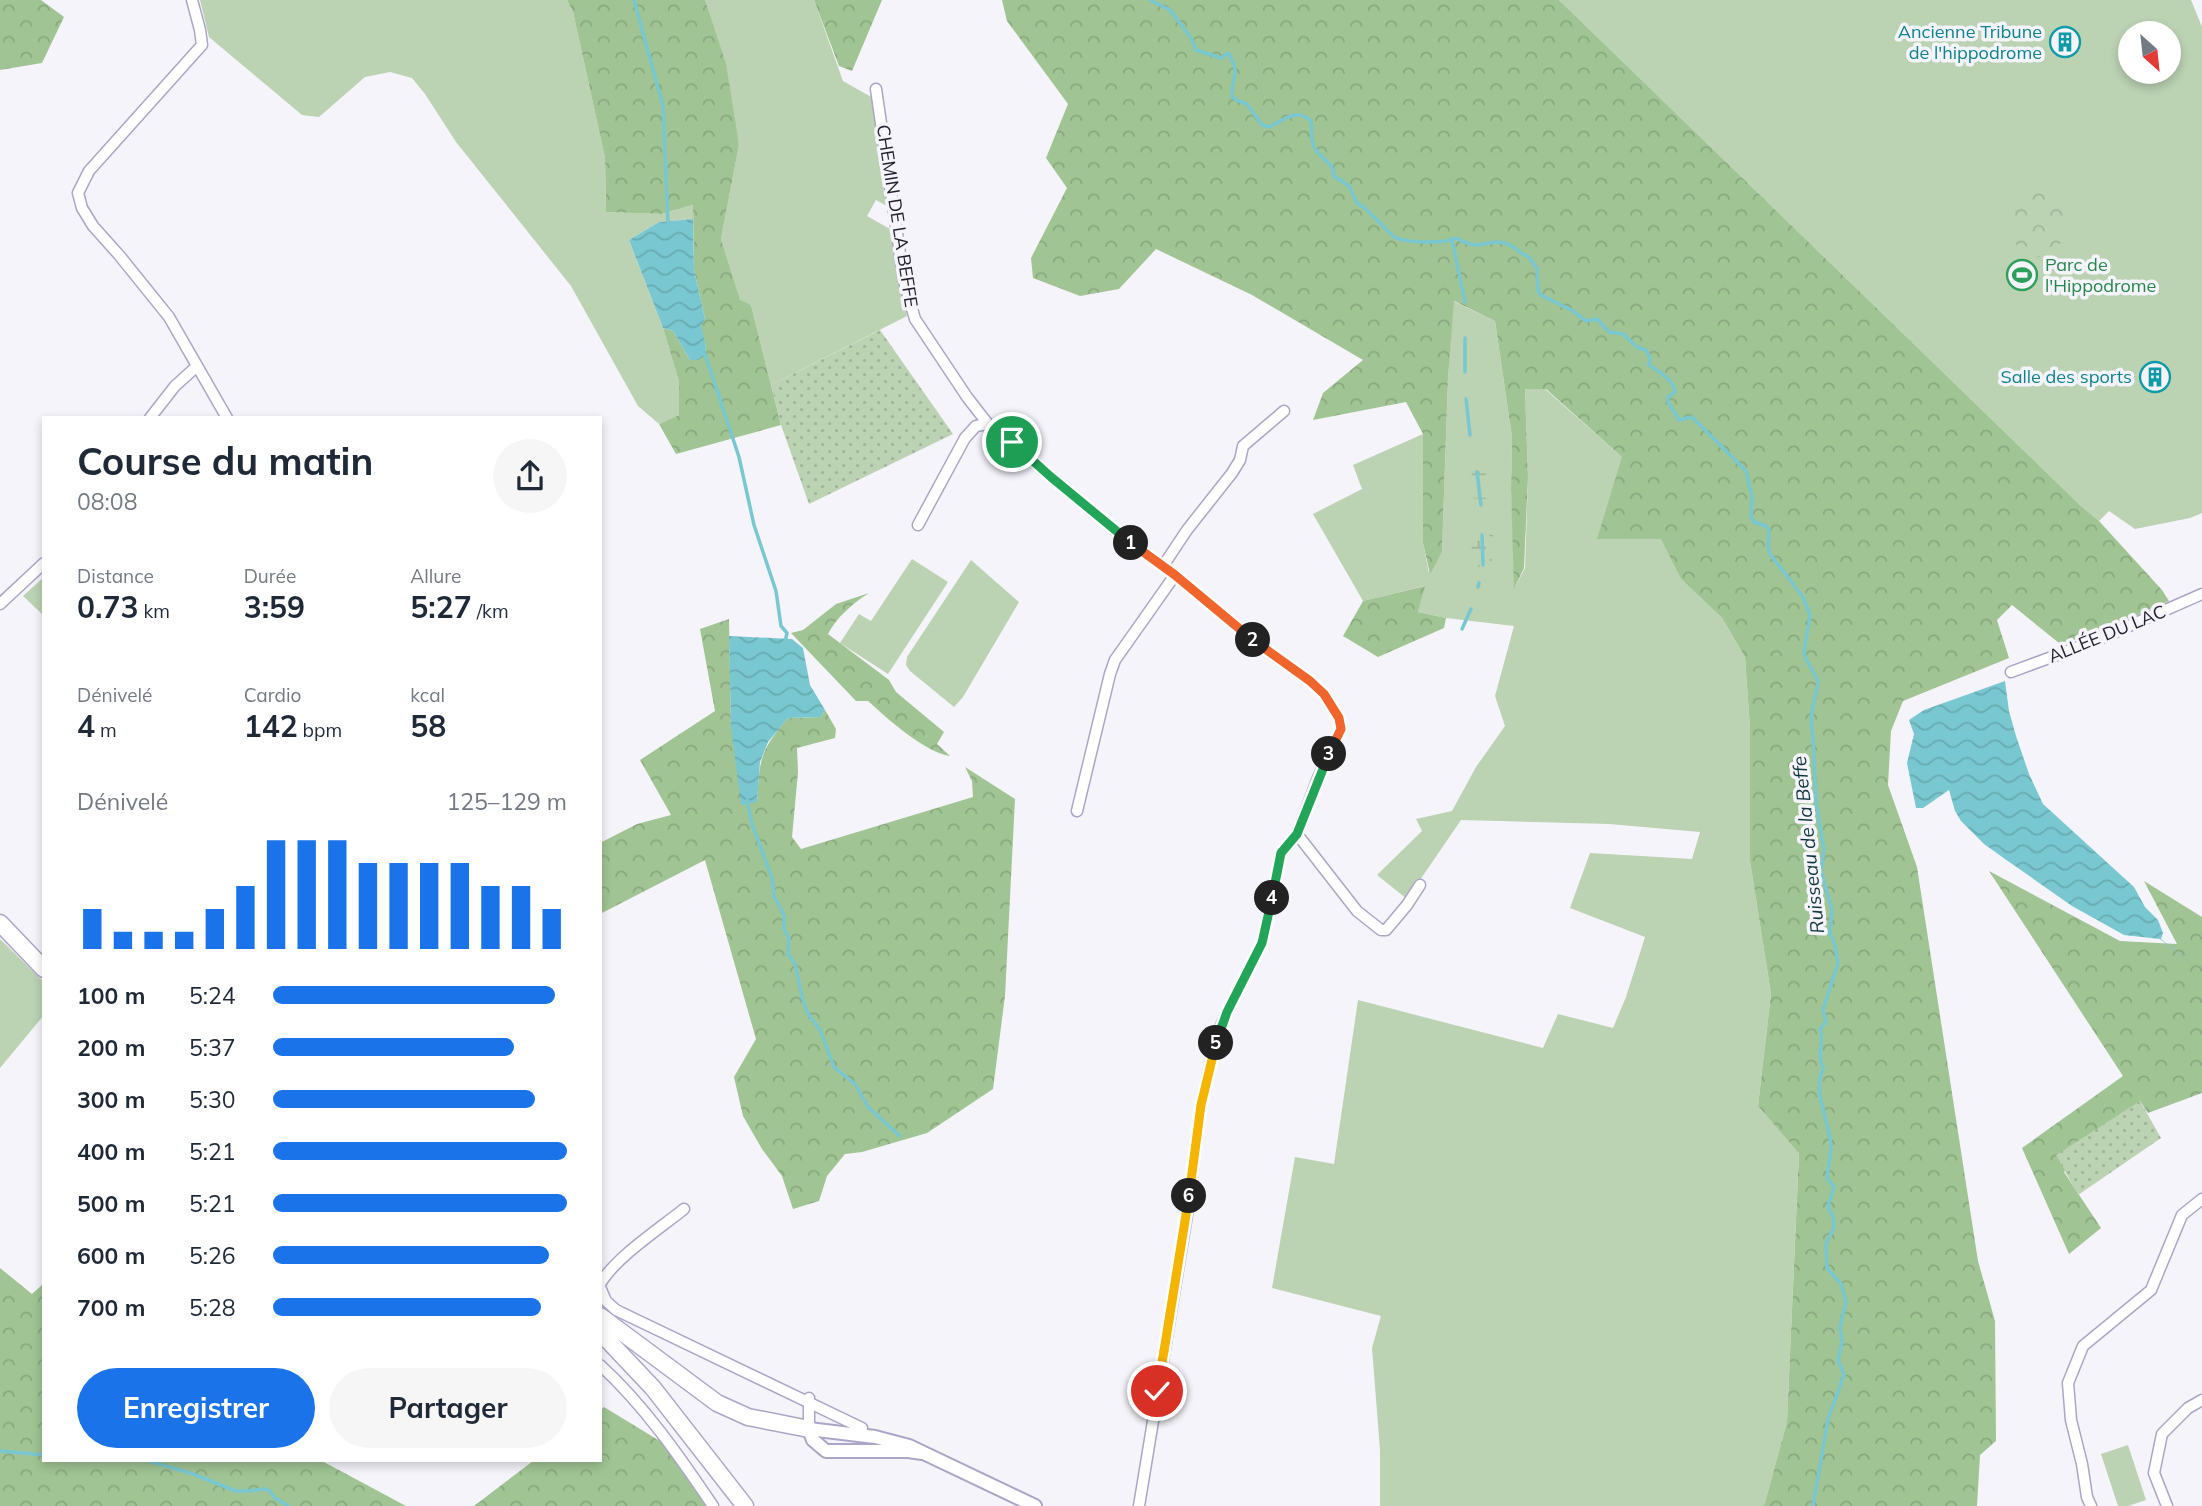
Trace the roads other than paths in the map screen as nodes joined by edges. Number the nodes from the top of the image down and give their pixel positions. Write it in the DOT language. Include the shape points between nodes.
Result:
graph roads {
  1 [pos="192,0"];
  2 [pos="876,89"];
  3 [pos="196,367"];
  4 [pos="1284,411"];
  5 [pos="152,416"];
  6 [pos="226,416"];
  7 [pos="988,424"];
  8 [pos="918,525"];
  9 [pos="42,565"];
  10 [pos="1163,566"];
  11 [pos="1175,575"];
  12 [pos="2202,594"];
  13 [pos="0,604"];
  14 [pos="2011,671"];
  15 [pos="1077,811"];
  16 [pos="1297,834"];
  17 [pos="1420,885"];
  18 [pos="0,923"];
  19 [pos="42,967"];
  20 [pos="2202,1199"];
  21 [pos="684,1209"];
  22 [pos="602,1282"];
  23 [pos="602,1290"];
  24 [pos="602,1317"];
  25 [pos="602,1334"];
  26 [pos="602,1367"];
  27 [pos="653,1388"];
  28 [pos="809,1400"];
  29 [pos="2202,1400"];
  30 [pos="862,1428"];
  31 [pos="809,1429"];
  32 [pos="922,1453"];
  33 [pos="713,1506"];
  34 [pos="733,1506"];
  35 [pos="745,1506"];
  36 [pos="1035,1506"];
  37 [pos="1139,1506"];
  38 [pos="2091,1506"];
  39 [pos="2167,1506"];
  1 -- 3 [label="street" via="202,45 89,171 78,193 93,226 169,317"];
  2 -- 7 [label="street, CHEMIN DE LA BEFFE" via="911,311"];
  3 -- 5 [label="street"];
  3 -- 6 [label="street"];
  4 -- 10 [label="street" via="1243,446 1232,473"];
  7 -- 8 [label="street" via="976,426 965,438"];
  7 -- 10 [label="street, CHEMIN DE LA BEFFE"];
  9 -- 13 [label="street"];
  10 -- 11 [label="street, CHEMIN DE LA BEFFE"];
  11 -- 15 [label="street" via="1115,660"];
  11 -- 16 [label="street, CHEMIN DE LA BEFFE" via="1310,681 1339,718 1341,729"];
  12 -- 14 [label="street, ALLÉE DU LAC"];
  16 -- 17 [label="street" via="1357,911 1381,930 1392,924"];
  16 -- 37 [label="street, CHEMIN DE LA BEFFE" via="1281,853 1262,943 1220,1028 1203,1094"];
  18 -- 19 [label="main road"];
  20 -- 38 [label="street" via="2182,1215 2151,1290 2083,1346 2068,1383 2071,1420"];
  21 -- 22 [label="street"];
  23 -- 28 [label="street" via="616,1310"];
  24 -- 31 [label="main road" via="717,1403 748,1417"];
  25 -- 27 [label="main road"];
  26 -- 33 [label="street" via="673,1449"];
  27 -- 34 [label="main road"];
  27 -- 35 [label="main road"];
  28 -- 30 [label="street"];
  28 -- 31 [label="street"];
  29 -- 39 [label="street" via="2162,1434 2154,1474"];
  31 -- 32 [label="street" via="893,1440"];
  31 -- 32 [label="street" via="813,1440 826,1451"];
  32 -- 36 [label="street"];
}
